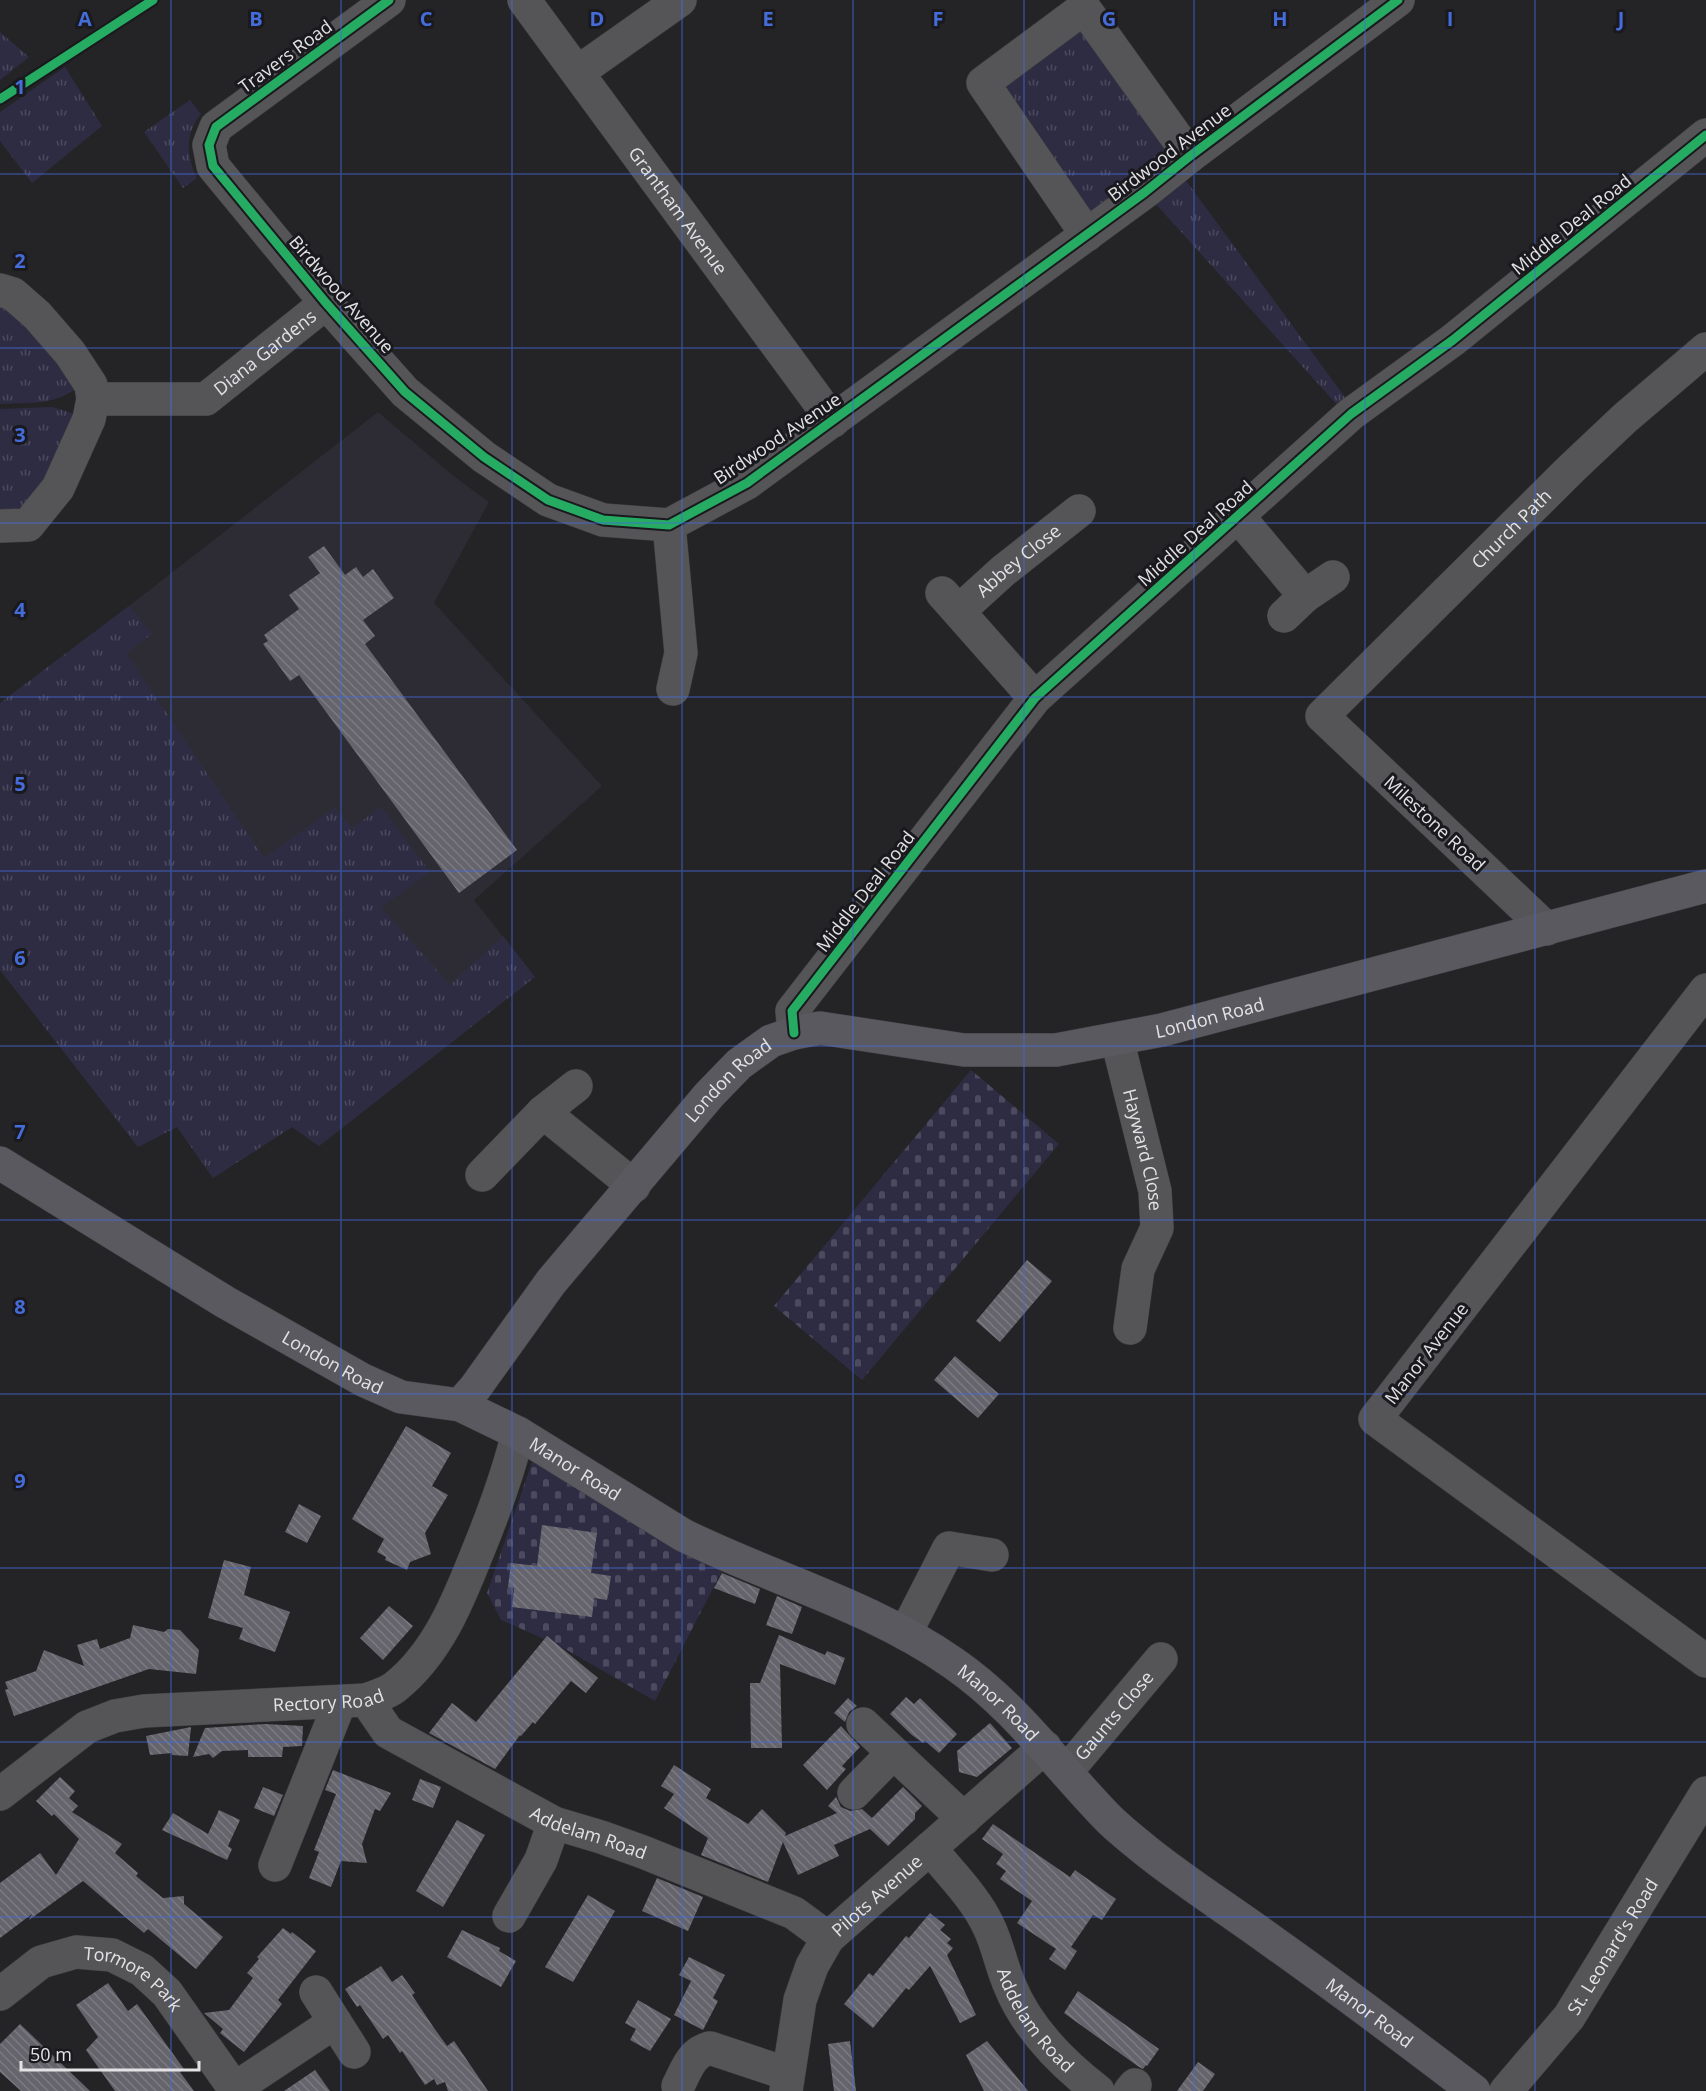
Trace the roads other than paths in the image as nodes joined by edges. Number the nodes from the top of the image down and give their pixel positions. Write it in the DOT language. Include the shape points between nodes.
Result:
graph roads {
  1 [pos="390,0"];
  2 [pos="524,0"];
  3 [pos="680,0"];
  4 [pos="1398,0"];
  5 [pos="578,72"];
  6 [pos="1706,135"];
  7 [pos="209,145"];
  8 [pos="1190,156"];
  9 [pos="1087,235"];
  10 [pos="0,290"];
  11 [pos="326,303"];
  12 [pos="1706,349"];
  13 [pos="93,399"];
  14 [pos="833,421"];
  15 [pos="1079,511"];
  16 [pos="1238,516"];
  17 [pos="669,525"];
  18 [pos="0,526"];
  19 [pos="1333,577"];
  20 [pos="673,689"];
  21 [pos="1035,698"];
  22 [pos="1322,716"];
  23 [pos="1706,886"];
  24 [pos="1547,929"];
  25 [pos="1706,990"];
  26 [pos="794,1033"];
  27 [pos="1117,1039"];
  28 [pos="576,1086"];
  29 [pos="543,1112"];
  30 [pos="0,1163"];
  31 [pos="482,1175"];
  32 [pos="634,1186"];
  33 [pos="1130,1328"];
  34 [pos="460,1405"];
  35 [pos="518,1433"];
  36 [pos="992,1556"];
  37 [pos="906,1632"];
  38 [pos="1158,1657"];
  39 [pos="1706,1661"];
  40 [pos="353,1701"];
  41 [pos="863,1724"];
  42 [pos="1045,1747"];
  43 [pos="893,1753"];
  44 [pos="1066,1772"];
  45 [pos="854,1793"];
  46 [pos="1706,1793"];
  47 [pos="0,1794"];
  48 [pos="964,1819"];
  49 [pos="554,1823"];
  50 [pos="930,1848"];
  51 [pos="275,1864"];
  52 [pos="509,1916"];
  53 [pos="828,1938"];
  54 [pos="316,1992"];
  55 [pos="0,1994"];
  56 [pos="335,2022"];
  57 [pos="354,2052"];
  58 [pos="787,2083"];
  59 [pos="678,2086"];
  60 [pos="235,2090"];
  61 [pos="1098,2091"];
  62 [pos="1474,2091"];
  63 [pos="1506,2091"];
  1 -- 7 [label="street, Travers Road" via="216,127"];
  2 -- 5 [label="street, Grantham Avenue"];
  3 -- 5 [label="street"];
  4 -- 8 [label="street, Birdwood Avenue"];
  5 -- 14 [label="street, Grantham Avenue"];
  6 -- 16 [label="street, Middle Deal Road" via="1453,340 1351,414"];
  7 -- 11 [label="street, Birdwood Avenue" via="213,166"];
  8 -- 9 [label="street, Birdwood Avenue"];
  8 -- 9 [label="street, Birdwood Avenue" via="1084,8 982,83"];
  9 -- 14 [label="street, Birdwood Avenue"];
  10 -- 13 [label="street" via="13,294 37,315 75,361 91,385"];
  11 -- 13 [label="street, Diana Gardens" via="206,399"];
  11 -- 17 [label="street, Birdwood Avenue" via="405,392 484,457 548,500 603,520"];
  12 -- 22 [label="street, Church Path" via="1573,466"];
  13 -- 18 [label="street" via="89,419 57,488 28,525"];
  14 -- 17 [label="street, Birdwood Avenue" via="747,483"];
  15 -- 21 [label="street, Abbey Close" via="1003,572 950,602"];
  16 -- 19 [label="street" via="1295,606"];
  16 -- 21 [label="street, Middle Deal Road"];
  17 -- 20 [label="street" via="681,653"];
  21 -- 26 [label="street, Middle Deal Road" via="792,1011"];
  22 -- 24 [label="street, Milestone Road"];
  23 -- 24 [label="main road, London Road"];
  24 -- 27 [label="main road, London Road"];
  25 -- 39 [label="street, Manor Avenue" via="1375,1419"];
  26 -- 27 [label="main road, London Road" via="820,1028 964,1050 1056,1050"];
  26 -- 32 [label="main road, London Road" via="771,1041 739,1064"];
  27 -- 33 [label="street, Hayward Close" via="1155,1191 1157,1228 1138,1269"];
  28 -- 29 [label="street"];
  29 -- 31 [label="street"];
  29 -- 32 [label="street"];
  30 -- 34 [label="main road, London Road" via="225,1302 363,1380 401,1397"];
  32 -- 34 [label="main road, London Road" via="551,1282"];
  34 -- 35 [label="main road, Manor Road"];
  35 -- 37 [label="main road, Manor Road" via="692,1539"];
  35 -- 40 [label="street, Rectory Road" via="500,1497 446,1624 422,1660 394,1688"];
  36 -- 37 [label="street" via="942,1543"];
  37 -- 42 [label="main road, Manor Road" via="997,1697"];
  38 -- 44 [label="street, Gaunts Close"];
  40 -- 47 [label="street, Rectory Road" via="144,1711 115,1716 87,1727"];
  40 -- 49 [label="street, Addelam Road" via="388,1732"];
  40 -- 51 [label="street"];
  41 -- 43 [label="street"];
  42 -- 44 [label="main road, Manor Road"];
  42 -- 48 [label="street, Pilots Avenue"];
  43 -- 45 [label="street"];
  43 -- 48 [label="street"];
  44 -- 62 [label="main road, Manor Road" via="1106,1816 1147,1852"];
  46 -- 63 [label="street, St. Leonard's Road" via="1569,2018"];
  48 -- 50 [label="street, Pilots Avenue"];
  49 -- 52 [label="street" via="541,1860"];
  49 -- 53 [label="street, Addelam Road" via="654,1856 794,1913"];
  50 -- 53 [label="street, Pilots Avenue"];
  50 -- 61 [label="street, Addelam Road" via="988,1923 1010,1987 1025,2012 1046,2042"];
  53 -- 58 [label="street, Pilots Avenue" via="812,1966 800,2000"];
  54 -- 56 [label="street"];
  55 -- 60 [label="street, Tormore Park" via="41,1962 76,1952 112,1955 141,1970 167,1993"];
  56 -- 57 [label="street"];
  56 -- 60 [label="street, Tormore Park"];
  58 -- 59 [label="street" via="710,2048 694,2055"];
}
